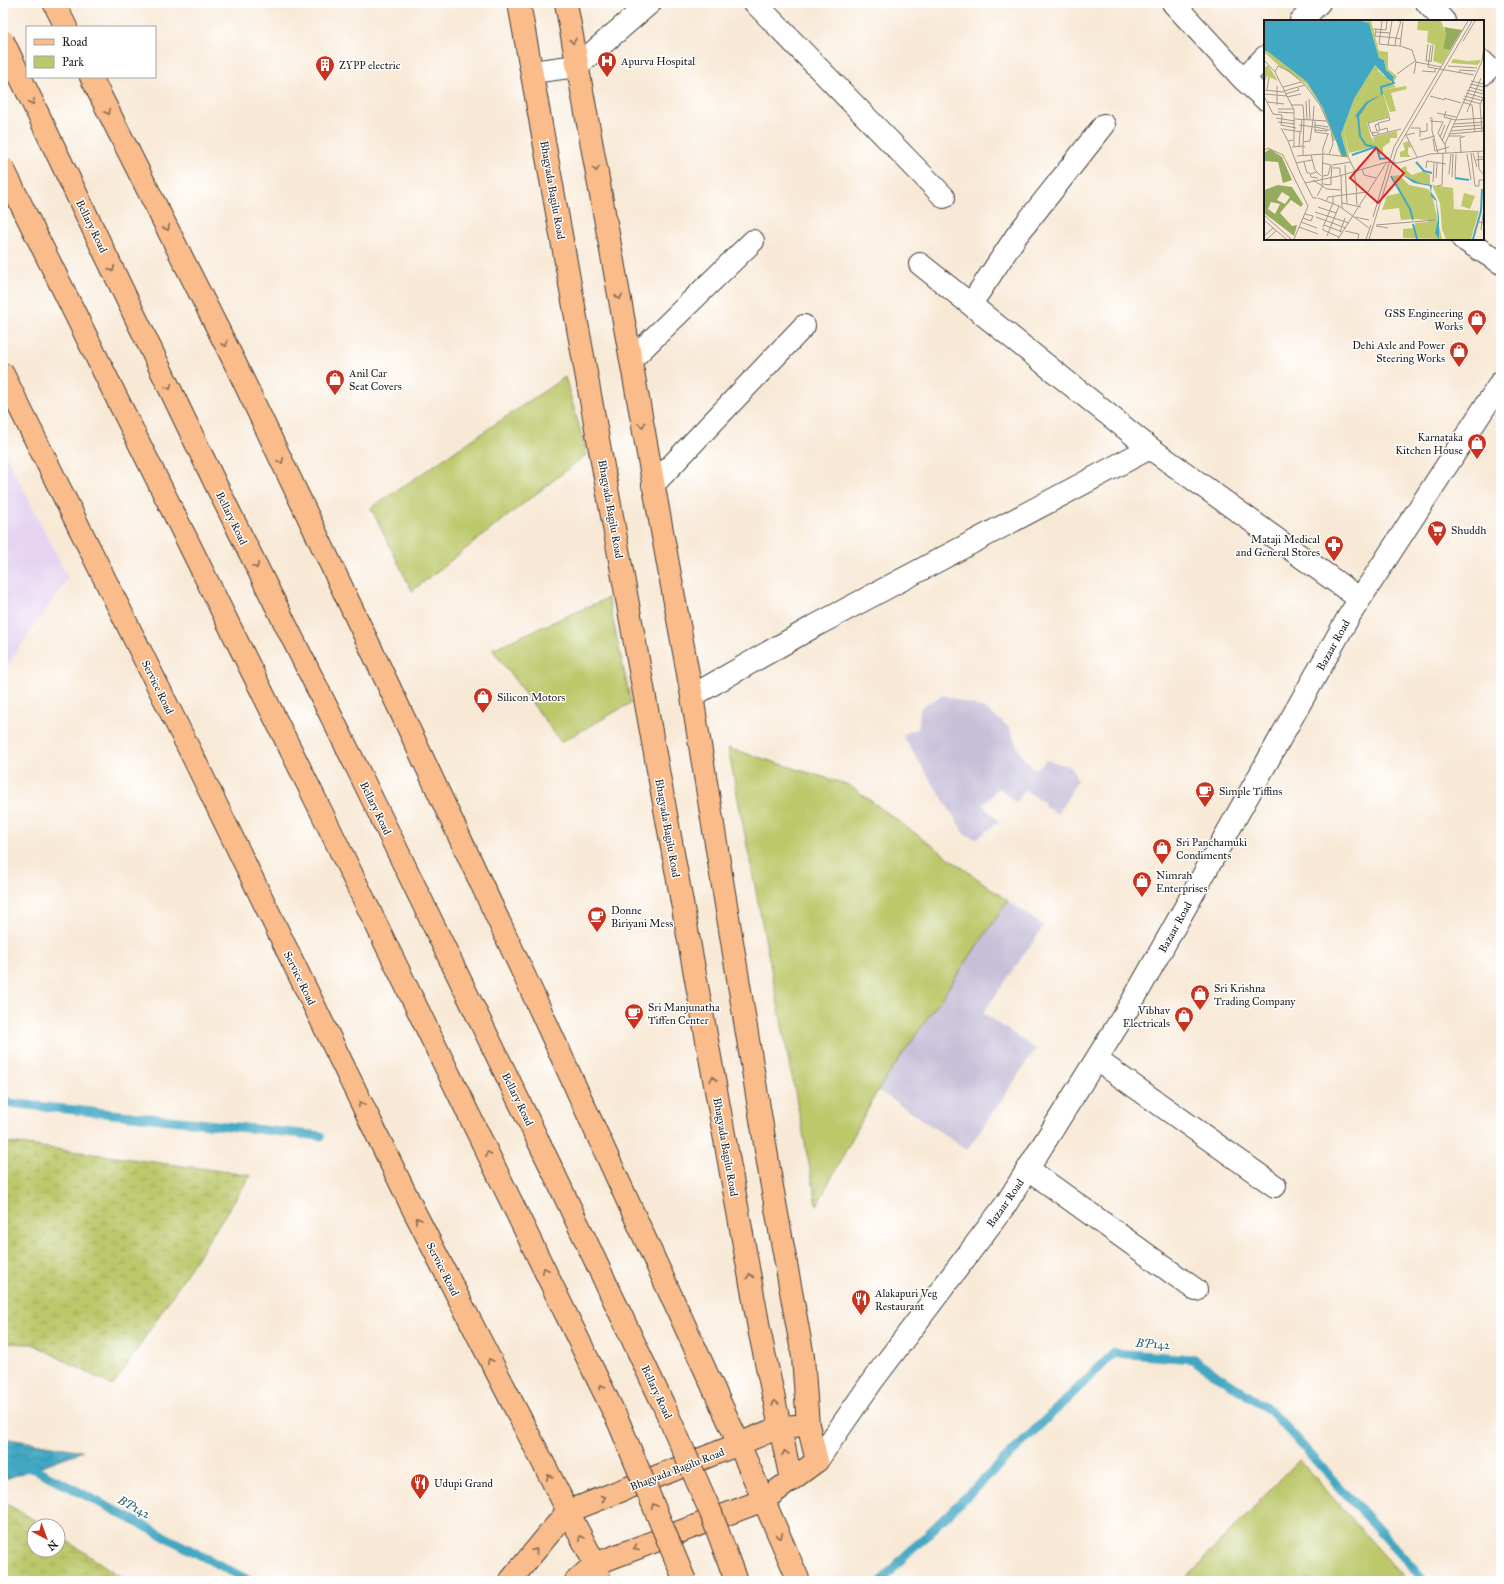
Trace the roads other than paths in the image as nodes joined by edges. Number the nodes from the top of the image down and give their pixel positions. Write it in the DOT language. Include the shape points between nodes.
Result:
graph roads {
  1 [pos="54,3"];
  2 [pos="519,3"];
  3 [pos="566,3"];
  4 [pos="650,3"];
  5 [pos="755,3"];
  6 [pos="1173,3"];
  7 [pos="1319,3"];
  8 [pos="1427,3"];
  9 [pos="1302,20"];
  10 [pos="1443,20"];
  11 [pos="66,26"];
  12 [pos="3,41"];
  13 [pos="1264,58"];
  14 [pos="1484,63"];
  15 [pos="577,66"];
  16 [pos="532,72"];
  17 [pos="1484,73"];
  18 [pos="92,78"];
  19 [pos="1243,79"];
  20 [pos="1264,98"];
  21 [pos="1104,125"];
  22 [pos="3,168"];
  23 [pos="944,197"];
  24 [pos="1465,240"];
  25 [pos="753,241"];
  26 [pos="1501,263"];
  27 [pos="920,264"];
  28 [pos="971,304"];
  29 [pos="804,326"];
  30 [pos="631,360"];
  31 [pos="3,374"];
  32 [pos="1501,382"];
  33 [pos="1150,448"];
  34 [pos="653,485"];
  35 [pos="1360,599"];
  36 [pos="692,696"];
  37 [pos="1096,1060"];
  38 [pos="1028,1168"];
  39 [pos="1274,1186"];
  40 [pos="1196,1290"];
  41 [pos="808,1425"];
  42 [pos="780,1426"];
  43 [pos="834,1435"];
  44 [pos="739,1444"];
  45 [pos="816,1461"];
  46 [pos="791,1480"];
  47 [pos="764,1500"];
  48 [pos="567,1512"];
  49 [pos="598,1573"];
  50 [pos="510,1581"];
  51 [pos="576,1581"];
  52 [pos="685,1581"];
  53 [pos="736,1581"];
  54 [pos="799,1581"];
  1 -- 11 [label="main road"];
  2 -- 16 [label="main road, Bhagyada Bagilu Road"];
  3 -- 15 [label="main road, one-way"];
  4 -- 15 [label="street"];
  5 -- 23 [label="street"];
  6 -- 19 [label="street"];
  7 -- 9 [label="street"];
  8 -- 10 [label="street"];
  12 -- 53 [label="main road, Bellary Road, one-way, bridge" via="217,487 550,1165 663,1404 711,1513"];
  13 -- 19 [label="street"];
  14 -- 17 [label="street" via="1488,68"];
  15 -- 16 [label="street"];
  15 -- 30 [label="main road, one-way"];
  42 -- 16 [label="main road, Bhagyada Bagilu Road, one-way" via="760,1334"];
  18 -- 44 [label="main road, one-way" via="234,363 379,667 532,992"];
  19 -- 20 [label="street"];
  21 -- 28 [label="street" via="1017,235"];
  52 -- 22 [label="main road, one-way, bridge" via="612,1409 319,807"];
  24 -- 26 [label="street"];
  25 -- 30 [label="street"];
  27 -- 28 [label="street"];
  28 -- 33 [label="street"];
  29 -- 34 [label="street"];
  30 -- 34 [label="main road, one-way"];
  48 -- 31 [label="main road, Service Road, one-way" via="414,1212 200,770"];
  32 -- 35 [label="street, Bazaar Road"];
  33 -- 35 [label="street"];
  33 -- 36 [label="street" via="811,628"];
  34 -- 36 [label="main road"];
  35 -- 37 [label="street, Bazaar Road" via="1132,1002"];
  36 -- 41 [label="main road" via="771,1181 803,1358"];
  37 -- 38 [label="street, Bazaar Road"];
  37 -- 39 [label="street"];
  38 -- 40 [label="street"];
  38 -- 43 [label="street, Bazaar Road" via="1006,1204"];
  41 -- 42 [label="main road"];
  41 -- 43 [label="street"];
  41 -- 45 [label="main road"];
  42 -- 44 [label="main road, Bhagyada Bagilu Road"];
  46 -- 42 [label="main road, one-way"];
  43 -- 45 [label="street, Bazaar Road"];
  44 -- 47 [label="main road"];
  48 -- 44 [label="main road, Bhagyada Bagilu Road, one-way"];
  45 -- 46 [label="main road"];
  46 -- 47 [label="main road"];
  47 -- 49 [label="main road, one-way"];
  47 -- 54 [label="main road, one-way"];
  49 -- 48 [label="main road, Service Road, one-way"];
  50 -- 48 [label="main road, one-way"];
  49 -- 51 [label="main road"];
}
